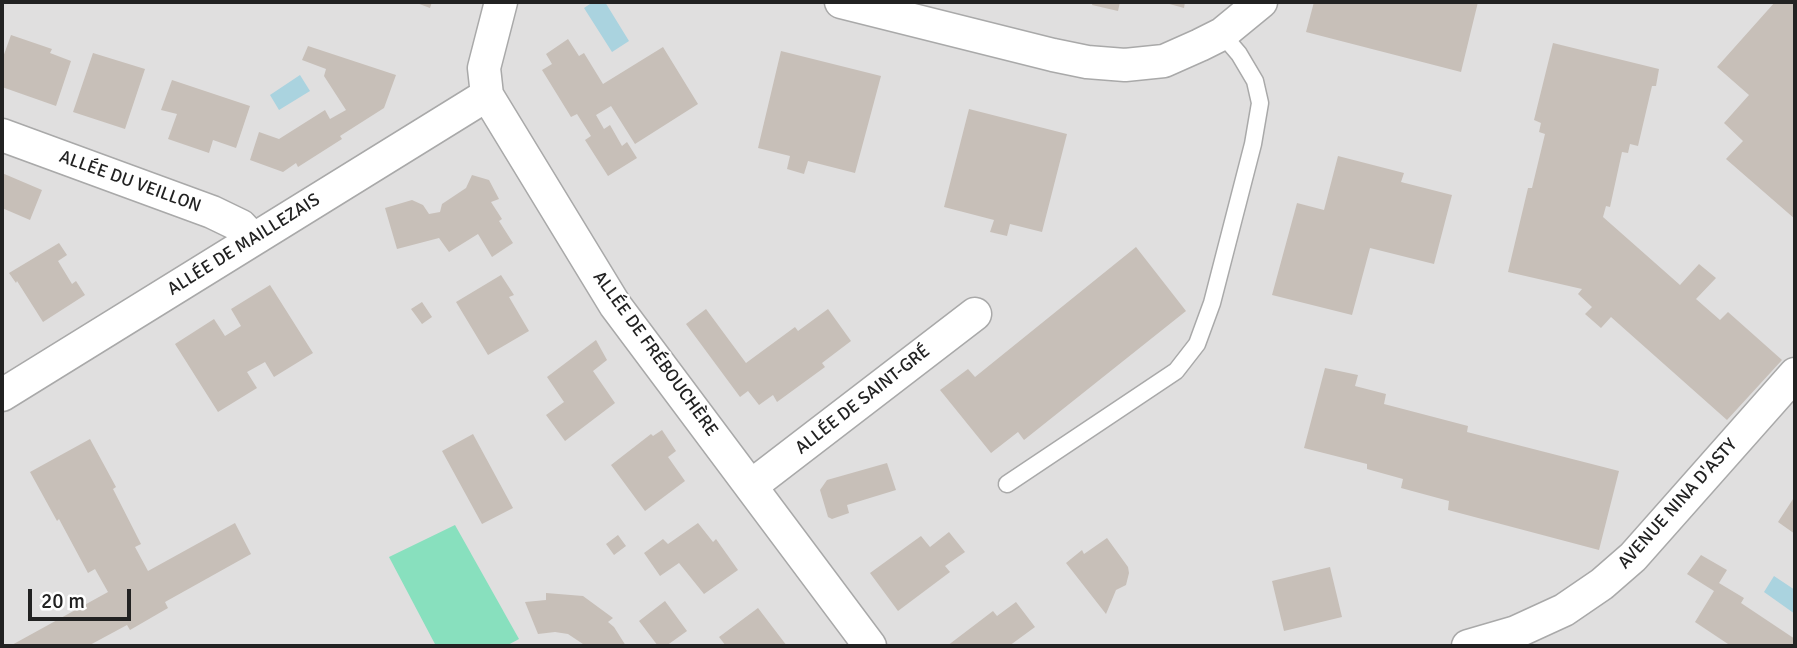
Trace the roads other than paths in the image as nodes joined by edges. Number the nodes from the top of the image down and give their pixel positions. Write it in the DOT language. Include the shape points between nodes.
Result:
graph roads {
  1 [pos="500,2"];
  2 [pos="841,2"];
  3 [pos="1261,2"];
  4 [pos="1222,34"];
  5 [pos="487,96"];
  6 [pos="2,135"];
  7 [pos="253,239"];
  8 [pos="975,314"];
  9 [pos="1795,373"];
  10 [pos="2,395"];
  11 [pos="1007,484"];
  12 [pos="751,485"];
  13 [pos="870,646"];
  14 [pos="1468,646"];
  1 -- 5 [label="street, ALLÉE DE FRÉBOUCHÈRE" via="484,68"];
  2 -- 4 [label="street" via="1087,62 1164,61"];
  3 -- 4 [label="street"];
  4 -- 11 [label="lane" via="1255,81 1260,103 1215,290 1197,344 1175,371"];
  5 -- 7 [label="street, ALLÉE DE MAILLEZAIS"];
  5 -- 12 [label="street, ALLÉE DE FRÉBOUCHÈRE" via="615,305"];
  6 -- 7 [label="street, ALLÉE DU VEILLON" via="212,212 242,226"];
  7 -- 10 [label="street, ALLÉE DE MAILLEZAIS"];
  8 -- 12 [label="street, ALLÉE DE SAINT-GRÉ"];
  9 -- 14 [label="street, AVENUE NINA D'ASTY" via="1633,557 1602,584 1564,610 1516,632"];
  12 -- 13 [label="street, ALLÉE DE FRÉBOUCHÈRE"];
}
